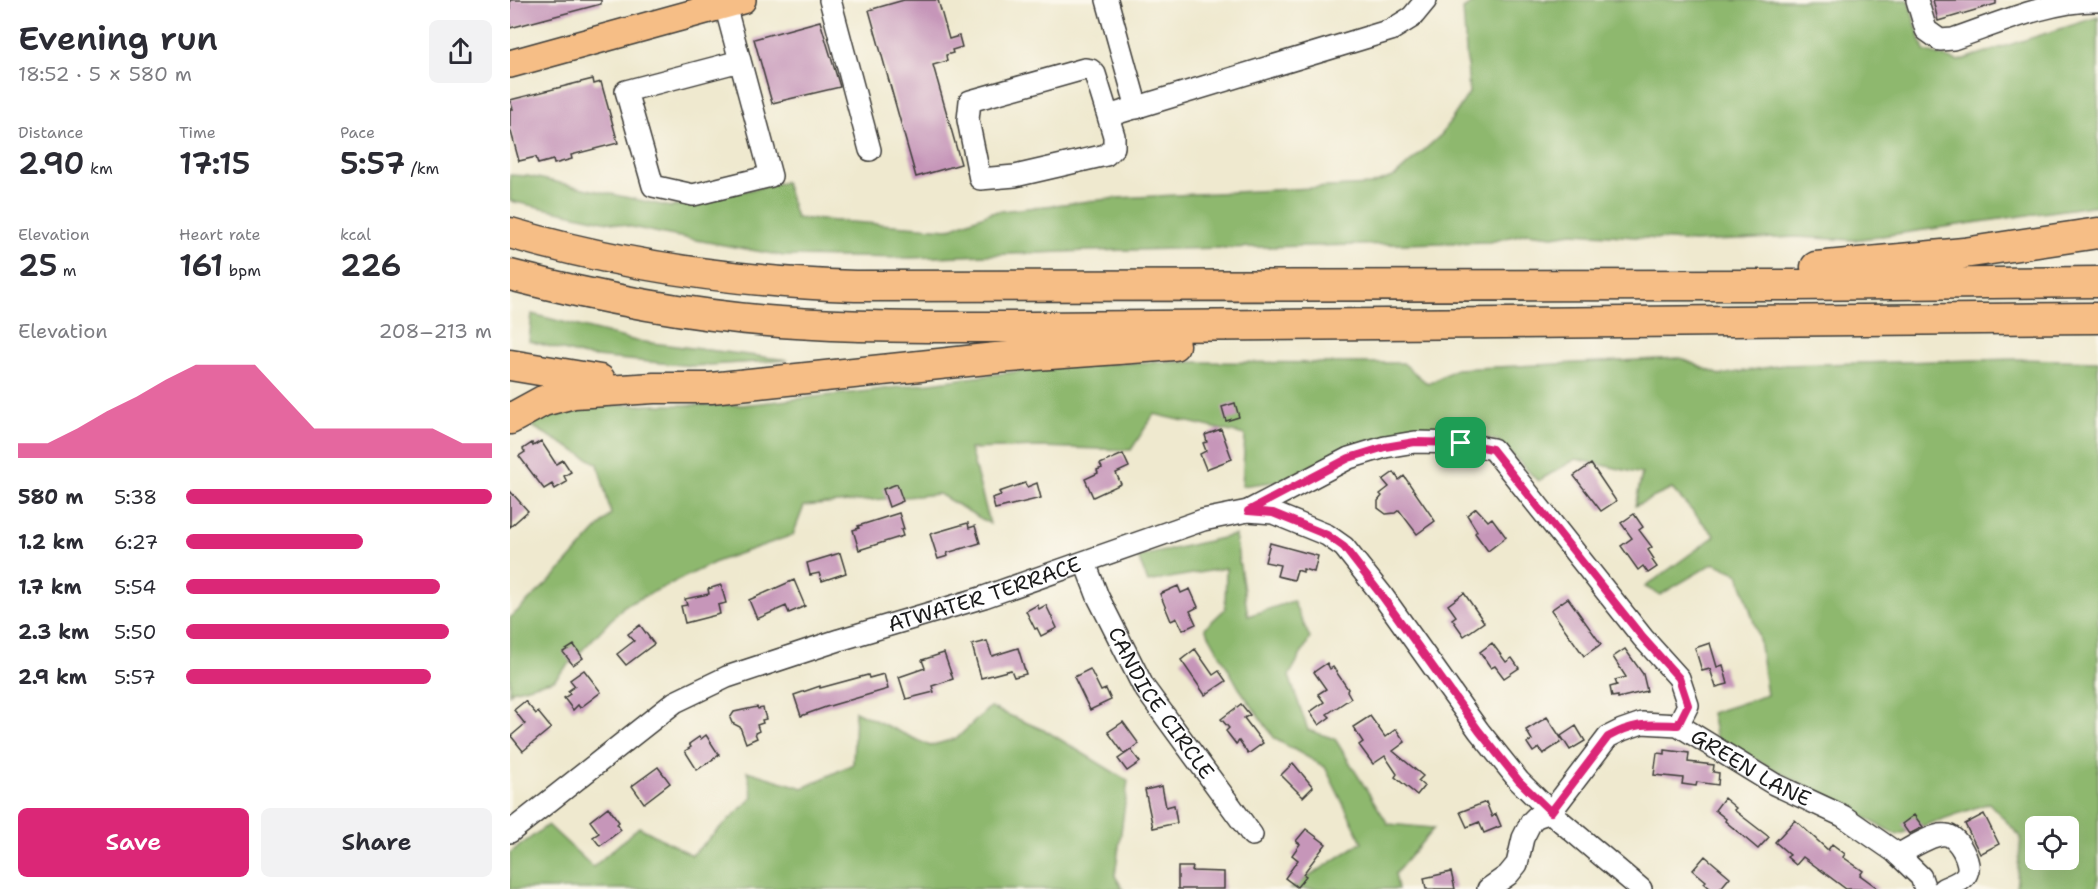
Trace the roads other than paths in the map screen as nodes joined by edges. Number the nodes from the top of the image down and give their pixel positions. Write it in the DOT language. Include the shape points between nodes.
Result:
graph roads {
  1 [pos="830,0"];
  2 [pos="1107,0"];
  3 [pos="1426,0"];
  4 [pos="1917,0"];
  5 [pos="2098,1"];
  6 [pos="733,2"];
  7 [pos="680,8"];
  8 [pos="740,61"];
  9 [pos="510,64"];
  10 [pos="1137,108"];
  11 [pos="1108,116"];
  12 [pos="870,150"];
  13 [pos="510,233"];
  14 [pos="2098,233"];
  15 [pos="510,275"];
  16 [pos="2098,282"];
  17 [pos="1466,284"];
  18 [pos="2098,318"];
  19 [pos="1460,324"];
  20 [pos="510,365"];
  21 [pos="654,388"];
  22 [pos="510,418"];
  23 [pos="1248,511"];
  24 [pos="1085,563"];
  25 [pos="1678,725"];
  26 [pos="1551,812"];
  27 [pos="510,832"];
  28 [pos="1252,835"];
  29 [pos="1898,855"];
  30 [pos="1488,889"];
  31 [pos="1641,889"];
  32 [pos="1925,889"];
  33 [pos="1943,889"];
  1 -- 12 [label="street"];
  2 -- 10 [label="street"];
  3 -- 10 [label="street" via="1412,17 1391,30"];
  4 -- 5 [label="street" via="1926,30 1940,40 2042,10"];
  6 -- 7 [label="main road"];
  6 -- 8 [label="street"];
  7 -- 9 [label="main road"];
  8 -- 8 [label="street" via="771,176 693,195 653,186 626,90"];
  10 -- 11 [label="street"];
  11 -- 11 [label="street" via="1095,74 1084,69 970,102 968,120 980,179 1015,176 1106,155 1114,147"];
  13 -- 17 [label="highway" via="674,270 830,285"];
  14 -- 17 [label="highway" via="1974,252 1871,262"];
  15 -- 19 [label="highway" via="680,311 828,325"];
  16 -- 17 [label="highway"];
  18 -- 19 [label="highway"];
  19 -- 21 [label="highway" via="996,357 711,388"];
  20 -- 21 [label="highway"];
  21 -- 22 [label="highway" via="574,393 543,401"];
  23 -- 24 [label="street, ATWATER TERRACE" via="1203,520"];
  23 -- 25 [label="street, ATWATER TERRACE" via="1349,458 1385,447 1415,442 1461,443 1492,449 1679,678 1688,705"];
  23 -- 26 [label="street" via="1273,513 1327,535 1344,547 1479,731 1519,781"];
  24 -- 27 [label="street, ATWATER TERRACE" via="827,643 694,691"];
  24 -- 28 [label="street, CANDICE CIRCLE" via="1143,686"];
  25 -- 26 [label="street, GREEN LANE" via="1642,723 1608,737"];
  25 -- 29 [label="street, GREEN LANE" via="1774,784 1843,816"];
  26 -- 30 [label="street, GREEN LANE" via="1531,822 1517,864"];
  26 -- 31 [label="street"];
  29 -- 32 [label="street, GREEN LANE" via="1921,877"];
  29 -- 33 [label="street" via="1942,835 1953,837 1969,865 1964,878"];
}
